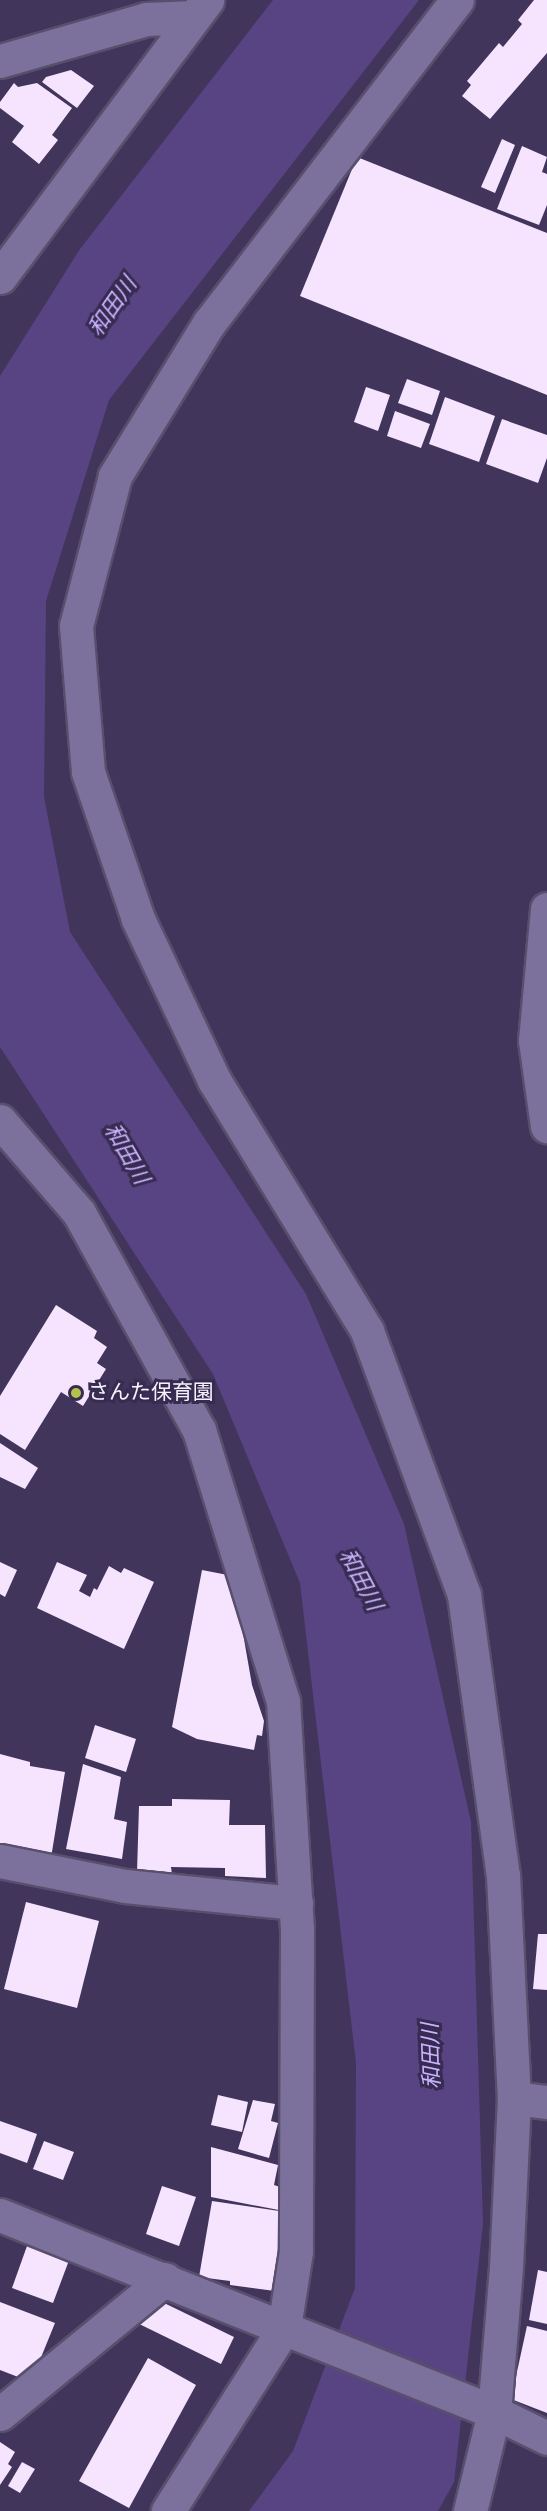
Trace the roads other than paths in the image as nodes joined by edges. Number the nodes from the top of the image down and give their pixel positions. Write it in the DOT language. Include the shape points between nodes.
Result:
graph roads {
  1 [pos="457,0"];
  2 [pos="200,8"];
  3 [pos="0,61"];
  4 [pos="0,277"];
  5 [pos="547,909"];
  6 [pos="0,1121"];
  7 [pos="547,1126"];
  8 [pos="0,1861"];
  9 [pos="296,1903"];
  10 [pos="514,2098"];
  11 [pos="547,2102"];
  12 [pos="0,2215"];
  13 [pos="165,2279"];
  14 [pos="284,2328"];
  15 [pos="485,2410"];
  16 [pos="0,2414"];
  17 [pos="547,2438"];
  18 [pos="168,2511"];
  19 [pos="470,2511"];
  1 -- 10 [label="street" via="209,322 121,466 115,476 76,626 88,772 138,919 214,1080 367,1331 464,1595 503,1875"];
  2 -- 3 [label="street" via="146,19"];
  2 -- 4 [label="street"];
  5 -- 7 [label="street" via="535,1040"];
  6 -- 9 [label="street" via="79,1213 199,1431 283,1701"];
  8 -- 9 [label="street" via="124,1886"];
  9 -- 14 [label="street" via="296,2251"];
  10 -- 11 [label="street"];
  10 -- 15 [label="street" via="506,2267"];
  12 -- 13 [label="street"];
  13 -- 14 [label="street"];
  13 -- 16 [label="street"];
  14 -- 15 [label="street"];
  14 -- 18 [label="street"];
  15 -- 17 [label="street"];
  15 -- 19 [label="street"];
}
